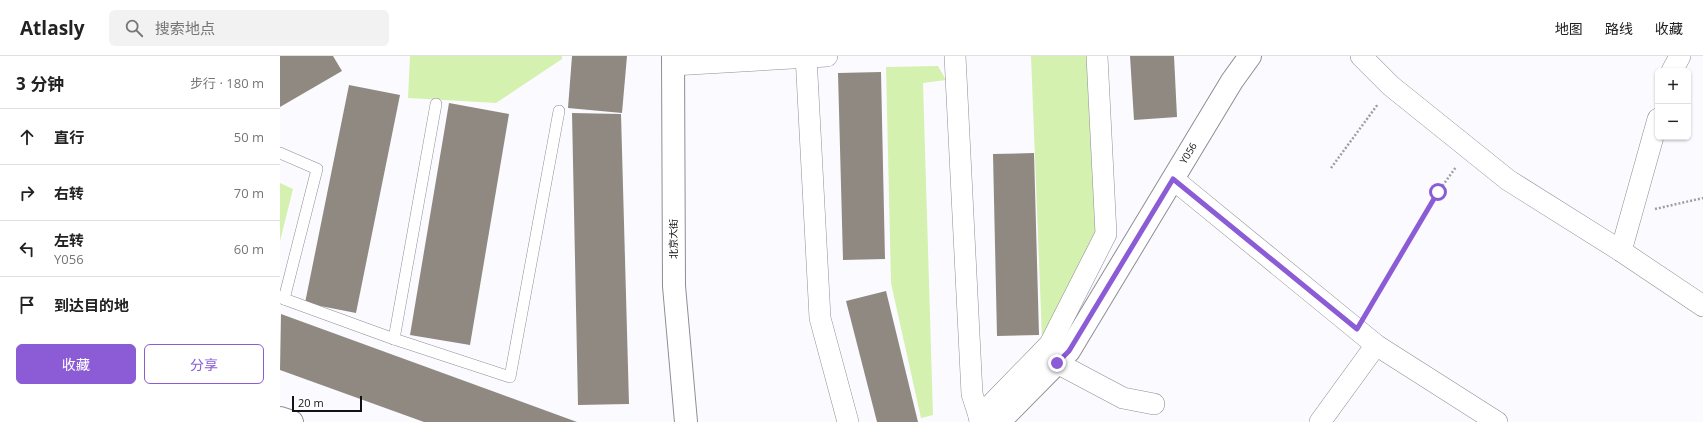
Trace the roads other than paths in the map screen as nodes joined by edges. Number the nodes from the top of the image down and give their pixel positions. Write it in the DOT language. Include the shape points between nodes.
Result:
graph roads {
  1 [pos="806,56"];
  2 [pos="827,56"];
  3 [pos="955,56"];
  4 [pos="1097,56"];
  5 [pos="1361,56"];
  6 [pos="1680,56"];
  7 [pos="1247,58"];
  8 [pos="673,60"];
  9 [pos="1674,68"];
  10 [pos="436,104"];
  11 [pos="559,111"];
  12 [pos="1655,130"];
  13 [pos="280,153"];
  14 [pos="1173,179"];
  15 [pos="1622,251"];
  16 [pos="282,298"];
  17 [pos="1703,306"];
  18 [pos="394,339"];
  19 [pos="1376,345"];
  20 [pos="1057,363"];
  21 [pos="1154,404"];
  22 [pos="280,418"];
  23 [pos="986,420"];
  24 [pos="292,422"];
  25 [pos="686,422"];
  26 [pos="848,422"];
  27 [pos="1320,422"];
  28 [pos="1497,422"];
  1 -- 2 [label="street"];
  1 -- 8 [label="street"];
  1 -- 26 [label="street" via="820,318"];
  3 -- 23 [label="street" via="972,394"];
  4 -- 23 [label="street" via="1106,234 1050,344"];
  5 -- 15 [label="street" via="1391,86 1508,180"];
  6 -- 9 [label="street"];
  7 -- 14 [label="street, Y056 / Y056"];
  8 -- 25 [label="street, 北京大街" via="674,286"];
  10 -- 18 [label="lane"];
  11 -- 18 [label="lane" via="510,377"];
  12 -- 15 [label="street"];
  13 -- 16 [label="lane" via="316,169"];
  14 -- 19 [label="street"];
  14 -- 20 [label="street, Y056 / Y056" via="1069,351"];
  15 -- 17 [label="street"];
  16 -- 18 [label="lane"];
  19 -- 27 [label="street"];
  19 -- 28 [label="street"];
  20 -- 21 [label="street" via="1123,398"];
  20 -- 23 [label="street, Y056 / Y056"];
  22 -- 24 [label="street"];
}
